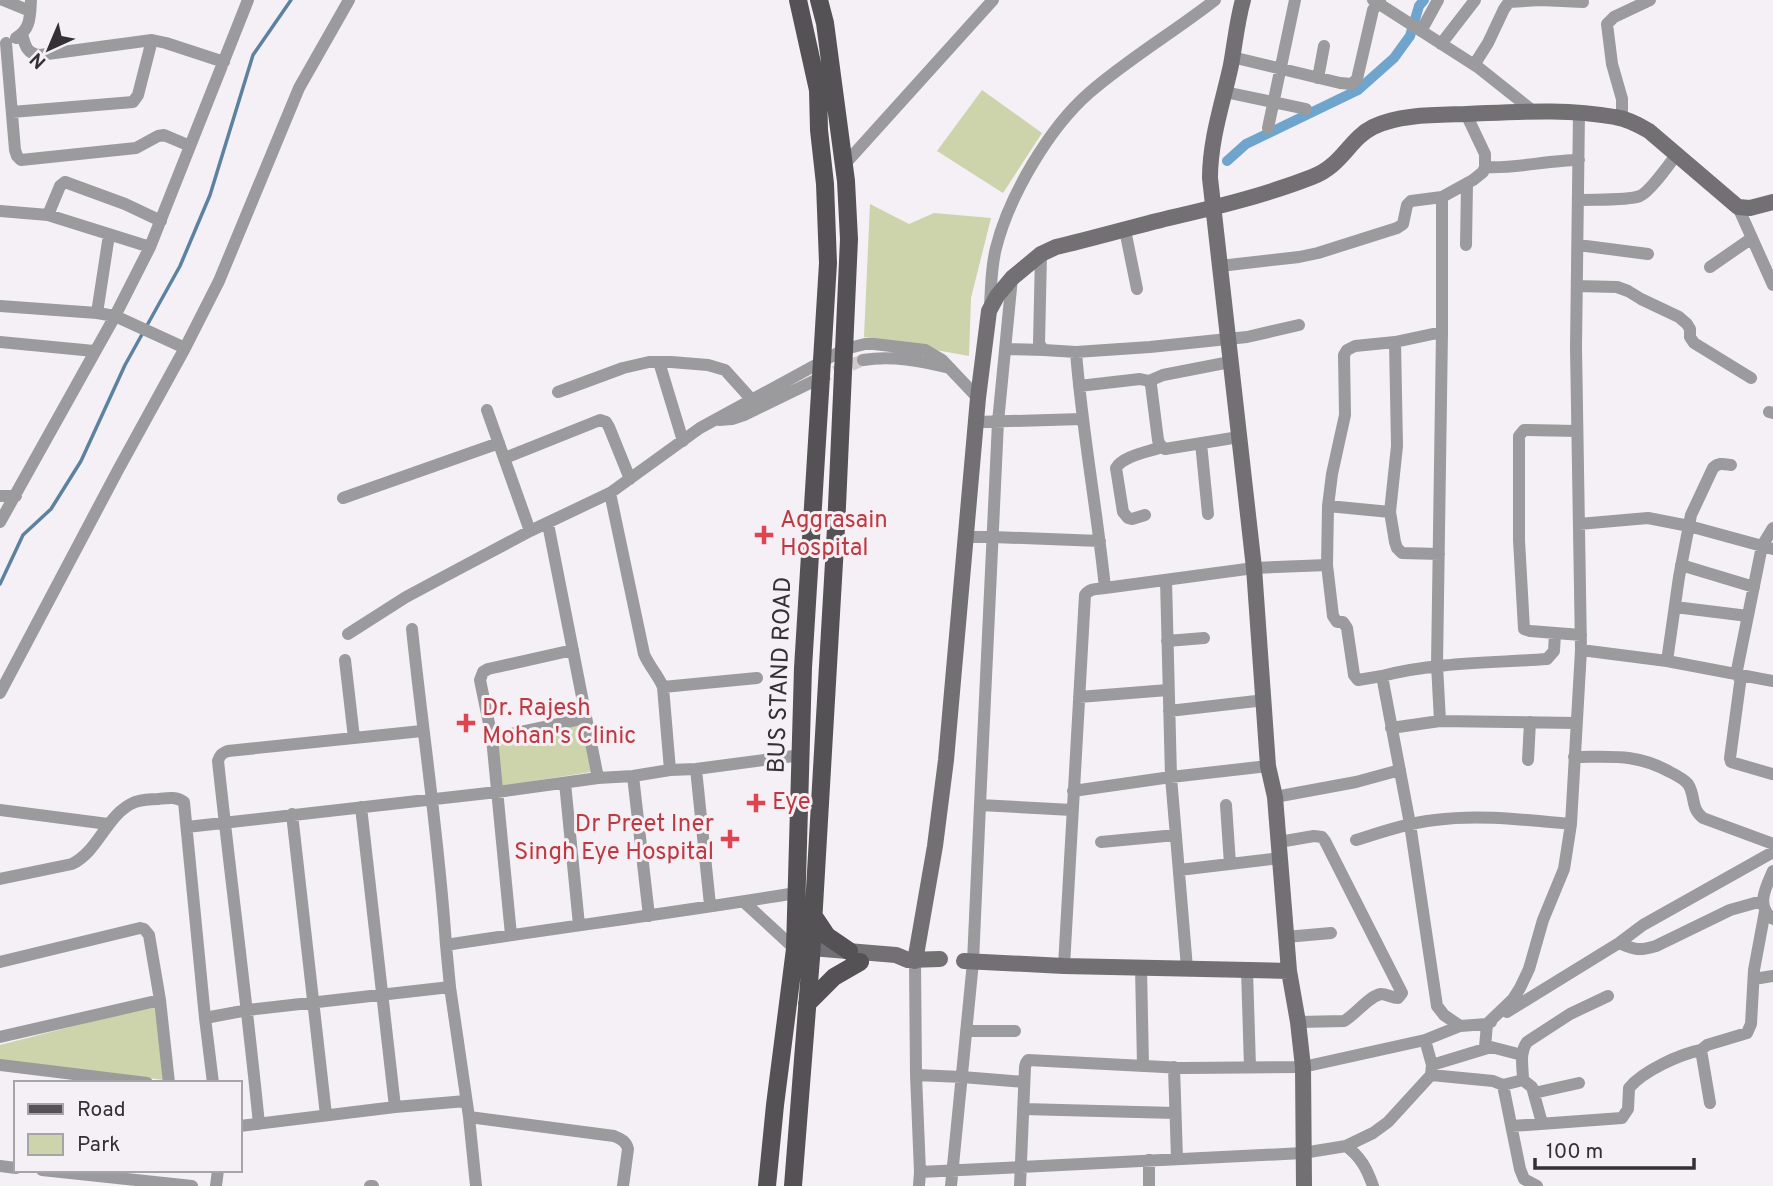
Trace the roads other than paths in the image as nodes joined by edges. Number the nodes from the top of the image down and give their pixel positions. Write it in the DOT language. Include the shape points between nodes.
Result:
graph roads {
  1 [pos="3,0"];
  2 [pos="248,0"];
  3 [pos="349,0"];
  4 [pos="798,0"];
  5 [pos="819,0"];
  6 [pos="993,0"];
  7 [pos="1215,0"];
  8 [pos="1243,0"];
  9 [pos="1294,0"];
  10 [pos="1438,0"];
  11 [pos="1475,0"];
  12 [pos="1650,0"];
  13 [pos="1377,1"];
  14 [pos="1583,2"];
  15 [pos="31,5"];
  16 [pos="1421,32"];
  17 [pos="22,34"];
  18 [pos="152,40"];
  19 [pos="3,44"];
  20 [pos="1441,44"];
  21 [pos="1324,46"];
  22 [pos="1232,57"];
  23 [pos="224,62"];
  24 [pos="1474,65"];
  25 [pos="1280,69"];
  26 [pos="1318,78"];
  27 [pos="1225,92"];
  28 [pos="1273,102"];
  29 [pos="1306,109"];
  30 [pos="1532,111"];
  31 [pos="12,112"];
  32 [pos="1579,112"];
  33 [pos="1466,114"];
  34 [pos="1618,117"];
  35 [pos="1268,128"];
  36 [pos="190,146"];
  37 [pos="1677,154"];
  38 [pos="1579,160"];
  39 [pos="844,165"];
  40 [pos="1485,167"];
  41 [pos="1466,183"];
  42 [pos="1442,197"];
  43 [pos="1578,200"];
  44 [pos="1773,202"];
  45 [pos="1738,207"];
  46 [pos="1213,209"];
  47 [pos="0,211"];
  48 [pos="48,215"];
  49 [pos="161,220"];
  50 [pos="1125,230"];
  51 [pos="109,235"];
  52 [pos="1752,238"];
  53 [pos="1466,244"];
  54 [pos="1578,245"];
  55 [pos="149,247"];
  56 [pos="1041,254"];
  57 [pos="1648,254"];
  58 [pos="1220,266"];
  59 [pos="1710,267"];
  60 [pos="1013,278"];
  61 [pos="1773,285"];
  62 [pos="1577,286"];
  63 [pos="1137,289"];
  64 [pos="0,306"];
  65 [pos="989,311"];
  66 [pos="97,313"];
  67 [pos="115,316"];
  68 [pos="1299,325"];
  69 [pos="1442,332"];
  70 [pos="1227,339"];
  71 [pos="0,342"];
  72 [pos="1395,342"];
  73 [pos="186,348"];
  74 [pos="845,349"];
  75 [pos="1005,349"];
  76 [pos="1044,350"];
  77 [pos="94,351"];
  78 [pos="1076,352"];
  79 [pos="863,360"];
  80 [pos="659,362"];
  81 [pos="1230,362"];
  82 [pos="950,368"];
  83 [pos="821,371"];
  84 [pos="1751,378"];
  85 [pos="1149,381"];
  86 [pos="1079,386"];
  87 [pos="558,392"];
  88 [pos="978,398"];
  89 [pos="752,400"];
  90 [pos="487,410"];
  91 [pos="1082,419"];
  92 [pos="716,420"];
  93 [pos="977,422"];
  94 [pos="998,422"];
  95 [pos="1577,431"];
  96 [pos="1239,437"];
  97 [pos="683,441"];
  98 [pos="499,443"];
  99 [pos="1201,443"];
  100 [pos="1162,447"];
  101 [pos="505,458"];
  102 [pos="1731,465"];
  103 [pos="630,479"];
  104 [pos="610,493"];
  105 [pos="0,496"];
  106 [pos="16,496"];
  107 [pos="343,498"];
  108 [pos="1328,506"];
  109 [pos="1390,512"];
  110 [pos="1209,514"];
  111 [pos="1145,515"];
  112 [pos="0,522"];
  113 [pos="548,524"];
  114 [pos="1579,524"];
  115 [pos="1689,526"];
  116 [pos="1773,528"];
  117 [pos="530,531"];
  118 [pos="965,537"];
  119 [pos="993,537"];
  120 [pos="1100,541"];
  121 [pos="1768,547"];
  122 [pos="1439,554"];
  123 [pos="1327,565"];
  124 [pos="1681,565"];
  125 [pos="1254,568"];
  126 [pos="1166,580"];
  127 [pos="1754,587"];
  128 [pos="1105,588"];
  129 [pos="1675,607"];
  130 [pos="1748,616"];
  131 [pos="412,629"];
  132 [pos="1555,633"];
  133 [pos="348,634"];
  134 [pos="1581,635"];
  135 [pos="1204,638"];
  136 [pos="1167,641"];
  137 [pos="573,650"];
  138 [pos="1581,650"];
  139 [pos="345,660"];
  140 [pos="1667,661"];
  141 [pos="1437,665"];
  142 [pos="1739,675"];
  143 [pos="1382,677"];
  144 [pos="757,678"];
  145 [pos="1773,681"];
  146 [pos="663,687"];
  147 [pos="1168,690"];
  148 [pos="0,693"];
  149 [pos="1079,697"];
  150 [pos="1265,700"];
  151 [pos="1169,712"];
  152 [pos="586,719"];
  153 [pos="1440,721"];
  154 [pos="1530,722"];
  155 [pos="1577,723"];
  156 [pos="1391,728"];
  157 [pos="422,731"];
  158 [pos="354,738"];
  159 [pos="492,738"];
  160 [pos="801,755"];
  161 [pos="1574,758"];
  162 [pos="1528,760"];
  163 [pos="1268,766"];
  164 [pos="696,769"];
  165 [pos="670,770"];
  166 [pos="1400,770"];
  167 [pos="1772,774"];
  168 [pos="633,776"];
  169 [pos="1171,777"];
  170 [pos="598,778"];
  171 [pos="565,783"];
  172 [pos="1073,791"];
  173 [pos="497,792"];
  174 [pos="1275,797"];
  175 [pos="433,799"];
  176 [pos="980,804"];
  177 [pos="1226,805"];
  178 [pos="361,807"];
  179 [pos="0,810"];
  180 [pos="1072,810"];
  181 [pos="292,814"];
  182 [pos="225,823"];
  183 [pos="108,824"];
  184 [pos="1410,824"];
  185 [pos="1570,824"];
  186 [pos="187,827"];
  187 [pos="1176,835"];
  188 [pos="1356,840"];
  189 [pos="1101,842"];
  190 [pos="1773,844"];
  191 [pos="1279,850"];
  192 [pos="1773,852"];
  193 [pos="1230,864"];
  194 [pos="1179,870"];
  195 [pos="1773,870"];
  196 [pos="0,879"];
  197 [pos="796,893"];
  198 [pos="750,901"];
  199 [pos="710,905"];
  200 [pos="1767,910"];
  201 [pos="813,915"];
  202 [pos="649,916"];
  203 [pos="579,925"];
  204 [pos="1331,933"];
  205 [pos="511,935"];
  206 [pos="1286,937"];
  207 [pos="1619,943"];
  208 [pos="446,945"];
  209 [pos="803,948"];
  210 [pos="855,957"];
  211 [pos="911,960"];
  212 [pos="940,960"];
  213 [pos="969,961"];
  214 [pos="0,962"];
  215 [pos="1064,966"];
  216 [pos="1141,967"];
  217 [pos="1187,968"];
  218 [pos="1247,970"];
  219 [pos="1289,971"];
  220 [pos="1773,976"];
  221 [pos="1754,979"];
  222 [pos="450,987"];
  223 [pos="383,995"];
  224 [pos="1608,996"];
  225 [pos="160,1000"];
  226 [pos="314,1003"];
  227 [pos="807,1004"];
  228 [pos="247,1010"];
  229 [pos="205,1018"];
  230 [pos="1298,1022"];
  231 [pos="1487,1024"];
  232 [pos="1460,1026"];
  233 [pos="966,1031"];
  234 [pos="1015,1031"];
  235 [pos="0,1037"];
  236 [pos="1425,1040"];
  237 [pos="1485,1047"];
  238 [pos="1702,1050"];
  239 [pos="1522,1055"];
  240 [pos="0,1065"];
  241 [pos="1143,1065"];
  242 [pos="1174,1067"];
  243 [pos="1250,1067"];
  244 [pos="1303,1067"];
  245 [pos="1431,1070"];
  246 [pos="916,1075"];
  247 [pos="962,1077"];
  248 [pos="1523,1080"];
  249 [pos="131,1081"];
  250 [pos="169,1081"];
  251 [pos="213,1081"];
  252 [pos="1024,1082"];
  253 [pos="1579,1083"];
  254 [pos="1503,1085"];
  255 [pos="1534,1093"];
  256 [pos="466,1101"];
  257 [pos="1710,1103"];
  258 [pos="395,1107"];
  259 [pos="1023,1109"];
  260 [pos="1175,1113"];
  261 [pos="326,1115"];
  262 [pos="469,1117"];
  263 [pos="1542,1123"];
  264 [pos="259,1124"];
  265 [pos="242,1126"];
  266 [pos="1512,1126"];
  267 [pos="1346,1146"];
  268 [pos="1303,1153"];
  269 [pos="1177,1159"];
  270 [pos="1149,1160"];
  271 [pos="1021,1167"];
  272 [pos="952,1170"];
  273 [pos="61,1172"];
  274 [pos="173,1172"];
  275 [pos="920,1172"];
  276 [pos="1524,1179"];
  277 [pos="173,1184"];
  278 [pos="192,1186"];
  279 [pos="476,1186"];
  280 [pos="623,1186"];
  281 [pos="767,1186"];
  282 [pos="793,1186"];
  283 [pos="919,1186"];
  284 [pos="951,1186"];
  285 [pos="1020,1186"];
  286 [pos="1149,1186"];
  287 [pos="1304,1186"];
  288 [pos="1373,1186"];
  289 [pos="1512,1186"];
  290 [pos="1537,1186"];
  1 -- 15 [label="street"];
  2 -- 23 [label="street"];
  3 -- 73 [label="street" via="299,88 219,281"];
  4 -- 83 [label="main road, BUS STAND ROAD" via="818,90 825,184 828,263"];
  5 -- 39 [label="main road, BUS STAND ROAD"];
  6 -- 39 [label="street"];
  7 -- 65 [label="street" via="1091,91 1055,130 1023,183 996,245"];
  8 -- 22 [label="street"];
  9 -- 25 [label="street"];
  10 -- 16 [label="street"];
  11 -- 20 [label="street"];
  12 -- 34 [label="street" via="1607,24 1622,99"];
  13 -- 16 [label="street"];
  13 -- 26 [label="street" via="1355,82 1349,85"];
  14 -- 24 [label="street" via="1509,2"];
  15 -- 17 [label="street" via="30,22"];
  16 -- 20 [label="street"];
  17 -- 18 [label="street" via="27,50 40,55"];
  17 -- 19 [label="street"];
  18 -- 23 [label="street"];
  18 -- 31 [label="street" via="133,102"];
  19 -- 31 [label="street"];
  20 -- 24 [label="street"];
  21 -- 26 [label="street"];
  22 -- 25 [label="street"];
  22 -- 27 [label="street"];
  23 -- 36 [label="street"];
  24 -- 30 [label="street"];
  25 -- 26 [label="street"];
  25 -- 28 [label="street"];
  27 -- 28 [label="street"];
  27 -- 46 [label="street" via="1210,165"];
  28 -- 29 [label="street"];
  28 -- 35 [label="street"];
  30 -- 32 [label="street"];
  30 -- 33 [label="street"];
  31 -- 36 [label="street" via="15,150 21,160 136,148 164,135"];
  32 -- 34 [label="street"];
  32 -- 38 [label="street"];
  33 -- 40 [label="street" via="1485,154"];
  33 -- 46 [label="street" via="1428,115 1374,127 1330,168"];
  34 -- 37 [label="street" via="1649,131"];
  36 -- 49 [label="street"];
  37 -- 43 [label="street" via="1640,196"];
  37 -- 45 [label="street"];
  38 -- 40 [label="street"];
  38 -- 43 [label="street"];
  39 -- 74 [label="main road, BUS STAND ROAD" via="849,239"];
  40 -- 41 [label="street"];
  41 -- 42 [label="street"];
  41 -- 53 [label="street"];
  42 -- 58 [label="street" via="1413,199 1397,228 1318,253"];
  42 -- 69 [label="street"];
  43 -- 54 [label="street"];
  44 -- 45 [label="street"];
  45 -- 52 [label="street"];
  46 -- 50 [label="street"];
  46 -- 58 [label="street"];
  47 -- 48 [label="street"];
  48 -- 49 [label="street" via="65,182"];
  48 -- 51 [label="street"];
  49 -- 55 [label="street"];
  50 -- 56 [label="street"];
  50 -- 63 [label="street"];
  51 -- 55 [label="street"];
  51 -- 66 [label="street"];
  52 -- 59 [label="street"];
  52 -- 61 [label="street"];
  54 -- 57 [label="street"];
  54 -- 62 [label="street"];
  55 -- 67 [label="street"];
  56 -- 60 [label="street"];
  56 -- 76 [label="street" via="1039,344"];
  58 -- 70 [label="street"];
  60 -- 65 [label="street"];
  60 -- 75 [label="street"];
  62 -- 84 [label="street" via="1622,288 1675,314 1688,324 1694,343"];
  62 -- 95 [label="street"];
  64 -- 66 [label="street"];
  65 -- 88 [label="street"];
  66 -- 67 [label="street"];
  67 -- 73 [label="street"];
  67 -- 77 [label="street"];
  68 -- 70 [label="street"];
  69 -- 72 [label="street"];
  69 -- 122 [label="street"];
  70 -- 78 [label="street"];
  70 -- 81 [label="street"];
  71 -- 77 [label="street"];
  72 -- 108 [label="street" via="1355,346 1344,355 1345,415"];
  72 -- 109 [label="street" via="1396,446"];
  73 -- 148 [label="street"];
  74 -- 82 [label="street" via="874,344 925,350"];
  74 -- 83 [label="street"];
  74 -- 201 [label="main road, BUS STAND ROAD"];
  75 -- 76 [label="street"];
  75 -- 94 [label="street"];
  76 -- 78 [label="street"];
  77 -- 106 [label="street"];
  78 -- 86 [label="street"];
  79 -- 82 [label="street" via="905,359"];
  80 -- 87 [label="street" via="623,368"];
  80 -- 89 [label="street" via="725,370"];
  80 -- 97 [label="street"];
  81 -- 85 [label="street"];
  81 -- 96 [label="street"];
  82 -- 88 [label="street"];
  83 -- 89 [label="street"];
  83 -- 92 [label="street" via="737,418"];
  83 -- 160 [label="main road, BUS STAND ROAD"];
  85 -- 86 [label="street"];
  85 -- 100 [label="street"];
  86 -- 91 [label="street"];
  88 -- 93 [label="street"];
  89 -- 92 [label="street"];
  90 -- 98 [label="street"];
  91 -- 94 [label="street"];
  91 -- 120 [label="street"];
  92 -- 97 [label="street"];
  93 -- 94 [label="street"];
  93 -- 118 [label="street"];
  94 -- 119 [label="street"];
  95 -- 114 [label="street"];
  95 -- 132 [label="street" via="1524,430 1518,436 1523,626"];
  96 -- 99 [label="street"];
  96 -- 125 [label="street"];
  97 -- 103 [label="street"];
  98 -- 101 [label="street"];
  98 -- 107 [label="street"];
  99 -- 100 [label="street"];
  99 -- 110 [label="street"];
  100 -- 111 [label="street" via="1124,460 1116,468 1124,512 1132,519"];
  101 -- 103 [label="street" via="600,420 606,422"];
  101 -- 117 [label="street"];
  102 -- 115 [label="street" via="1716,464 1711,471"];
  103 -- 104 [label="street"];
  104 -- 113 [label="street"];
  104 -- 146 [label="street" via="644,654"];
  105 -- 106 [label="street"];
  106 -- 112 [label="street"];
  108 -- 109 [label="street"];
  108 -- 123 [label="street"];
  109 -- 122 [label="street" via="1399,551"];
  113 -- 117 [label="street"];
  113 -- 137 [label="street"];
  114 -- 115 [label="street" via="1648,518"];
  114 -- 134 [label="street"];
  115 -- 121 [label="street"];
  115 -- 124 [label="street"];
  116 -- 121 [label="street"];
  117 -- 133 [label="street" via="406,597"];
  118 -- 119 [label="street"];
  118 -- 211 [label="street" via="946,760 935,846"];
  119 -- 120 [label="street"];
  119 -- 176 [label="street"];
  120 -- 128 [label="street"];
  121 -- 127 [label="street"];
  122 -- 141 [label="street"];
  123 -- 125 [label="street"];
  123 -- 143 [label="street" via="1333,616 1347,628 1354,675 1358,680"];
  124 -- 127 [label="street"];
  124 -- 129 [label="street"];
  125 -- 126 [label="street"];
  125 -- 150 [label="street"];
  126 -- 128 [label="street"];
  126 -- 136 [label="street"];
  127 -- 130 [label="street"];
  128 -- 149 [label="street" via="1085,595"];
  129 -- 130 [label="street"];
  129 -- 140 [label="street"];
  130 -- 142 [label="street"];
  131 -- 157 [label="street"];
  132 -- 134 [label="street"];
  132 -- 141 [label="street" via="1554,651 1548,659"];
  134 -- 138 [label="street"];
  135 -- 136 [label="street"];
  136 -- 147 [label="street"];
  137 -- 152 [label="street"];
  137 -- 159 [label="street" via="484,672 480,680"];
  138 -- 140 [label="street"];
  138 -- 155 [label="street"];
  139 -- 158 [label="street"];
  140 -- 142 [label="street"];
  141 -- 143 [label="street"];
  141 -- 153 [label="street"];
  142 -- 145 [label="street"];
  142 -- 167 [label="street" via="1731,762"];
  143 -- 156 [label="street"];
  144 -- 146 [label="street"];
  146 -- 165 [label="street"];
  147 -- 149 [label="street"];
  147 -- 151 [label="street"];
  149 -- 172 [label="street"];
  150 -- 151 [label="street"];
  150 -- 163 [label="street"];
  151 -- 169 [label="street"];
  152 -- 159 [label="street"];
  152 -- 170 [label="street"];
  153 -- 154 [label="street"];
  153 -- 156 [label="street"];
  154 -- 155 [label="street"];
  154 -- 162 [label="street"];
  155 -- 161 [label="street"];
  156 -- 166 [label="street"];
  157 -- 158 [label="street"];
  157 -- 175 [label="street"];
  158 -- 182 [label="street" via="222,752 218,761"];
  159 -- 173 [label="street"];
  160 -- 164 [label="street"];
  160 -- 197 [label="main road, BUS STAND ROAD"];
  161 -- 185 [label="street"];
  161 -- 190 [label="street" via="1625,756 1666,770 1687,783 1696,812 1703,818"];
  163 -- 169 [label="street"];
  163 -- 174 [label="street"];
  164 -- 165 [label="street"];
  164 -- 199 [label="street"];
  165 -- 168 [label="street"];
  166 -- 174 [label="street"];
  166 -- 184 [label="street"];
  168 -- 170 [label="street"];
  168 -- 202 [label="street"];
  169 -- 172 [label="street"];
  169 -- 187 [label="street"];
  170 -- 171 [label="street"];
  171 -- 173 [label="street"];
  171 -- 203 [label="street"];
  172 -- 180 [label="street"];
  173 -- 175 [label="street"];
  173 -- 205 [label="street"];
  174 -- 191 [label="street"];
  175 -- 178 [label="street"];
  175 -- 208 [label="street"];
  176 -- 180 [label="street"];
  176 -- 213 [label="street"];
  177 -- 193 [label="street"];
  178 -- 181 [label="street"];
  178 -- 223 [label="street"];
  179 -- 183 [label="street"];
  180 -- 215 [label="street"];
  181 -- 182 [label="street"];
  181 -- 226 [label="street"];
  182 -- 186 [label="street"];
  182 -- 228 [label="street"];
  183 -- 186 [label="street" via="135,802 173,797 184,802"];
  183 -- 196 [label="street" via="81,860"];
  184 -- 185 [label="street" via="1475,817"];
  184 -- 188 [label="street"];
  184 -- 232 [label="street" via="1437,1006"];
  185 -- 231 [label="street" via="1564,869 1529,969 1513,999"];
  186 -- 229 [label="street"];
  187 -- 189 [label="street"];
  187 -- 194 [label="street"];
  191 -- 193 [label="street"];
  191 -- 206 [label="street"];
  191 -- 230 [label="street" via="1322,837 1402,993 1398,998 1378,996 1345,1021"];
  192 -- 207 [label="street" via="1661,914"];
  193 -- 194 [label="street"];
  194 -- 217 [label="street"];
  195 -- 200 [label="street" via="1763,896"];
  197 -- 198 [label="street"];
  197 -- 209 [label="main road, BUS STAND ROAD"];
  198 -- 199 [label="street"];
  198 -- 209 [label="street"];
  199 -- 202 [label="street"];
  200 -- 207 [label="street" via="1730,910 1644,950"];
  200 -- 221 [label="street"];
  201 -- 209 [label="main road, BUS STAND ROAD"];
  201 -- 210 [label="main road" via="827,936"];
  202 -- 203 [label="street"];
  203 -- 205 [label="street"];
  204 -- 206 [label="street"];
  205 -- 208 [label="street"];
  206 -- 219 [label="street"];
  207 -- 231 [label="street"];
  208 -- 222 [label="street"];
  209 -- 210 [label="street"];
  209 -- 227 [label="main road, BUS STAND ROAD"];
  209 -- 281 [label="main road, BUS STAND ROAD" via="775,1105"];
  210 -- 211 [label="street" via="896,955"];
  210 -- 227 [label="main road"];
  211 -- 212 [label="street"];
  211 -- 246 [label="street"];
  213 -- 215 [label="street"];
  213 -- 233 [label="street"];
  214 -- 225 [label="street" via="144,929 149,934"];
  215 -- 216 [label="street"];
  216 -- 217 [label="street"];
  216 -- 241 [label="street"];
  217 -- 218 [label="street"];
  218 -- 219 [label="street"];
  218 -- 243 [label="street"];
  219 -- 230 [label="street"];
  220 -- 221 [label="street"];
  221 -- 238 [label="street" via="1747,1033"];
  222 -- 223 [label="street"];
  222 -- 256 [label="street"];
  223 -- 226 [label="street"];
  223 -- 258 [label="street"];
  224 -- 239 [label="street" via="1530,1039"];
  225 -- 235 [label="street"];
  225 -- 250 [label="street"];
  226 -- 228 [label="street"];
  226 -- 261 [label="street"];
  227 -- 282 [label="main road, BUS STAND ROAD"];
  228 -- 229 [label="street"];
  228 -- 264 [label="street"];
  229 -- 251 [label="street"];
  230 -- 244 [label="street"];
  231 -- 232 [label="street"];
  231 -- 237 [label="street"];
  232 -- 236 [label="street"];
  233 -- 234 [label="street"];
  233 -- 247 [label="street"];
  236 -- 244 [label="street"];
  236 -- 245 [label="street"];
  237 -- 239 [label="street"];
  237 -- 245 [label="street"];
  238 -- 257 [label="street"];
  238 -- 263 [label="street" via="1671,1060 1637,1080 1629,1088 1628,1109 1622,1118"];
  239 -- 248 [label="street"];
  240 -- 249 [label="street"];
  241 -- 242 [label="street"];
  241 -- 252 [label="street" via="1028,1060"];
  242 -- 243 [label="street"];
  242 -- 260 [label="street"];
  243 -- 244 [label="street"];
  244 -- 268 [label="street"];
  245 -- 254 [label="street"];
  245 -- 267 [label="street" via="1388,1122"];
  246 -- 247 [label="street"];
  246 -- 275 [label="street"];
  247 -- 252 [label="street"];
  247 -- 272 [label="street"];
  248 -- 254 [label="street"];
  248 -- 255 [label="street"];
  252 -- 259 [label="street"];
  253 -- 255 [label="street"];
  254 -- 266 [label="street"];
  255 -- 263 [label="street"];
  256 -- 258 [label="street"];
  256 -- 262 [label="street"];
  258 -- 261 [label="street"];
  259 -- 260 [label="street"];
  259 -- 271 [label="street"];
  260 -- 269 [label="street"];
  261 -- 264 [label="street"];
  262 -- 279 [label="street"];
  262 -- 280 [label="street" via="621,1139 628,1149"];
  263 -- 266 [label="street"];
  264 -- 265 [label="street"];
  266 -- 276 [label="street"];
  267 -- 268 [label="street"];
  267 -- 288 [label="street" via="1367,1169"];
  268 -- 269 [label="street"];
  268 -- 287 [label="street"];
  269 -- 270 [label="street"];
  270 -- 271 [label="street"];
  270 -- 286 [label="street"];
  271 -- 272 [label="street"];
  271 -- 285 [label="street"];
  272 -- 275 [label="street"];
  272 -- 284 [label="street"];
  273 -- 277 [label="street"];
  274 -- 277 [label="street"];
  275 -- 283 [label="street"];
  276 -- 289 [label="street"];
  276 -- 290 [label="street"];
  277 -- 278 [label="street"];
}
